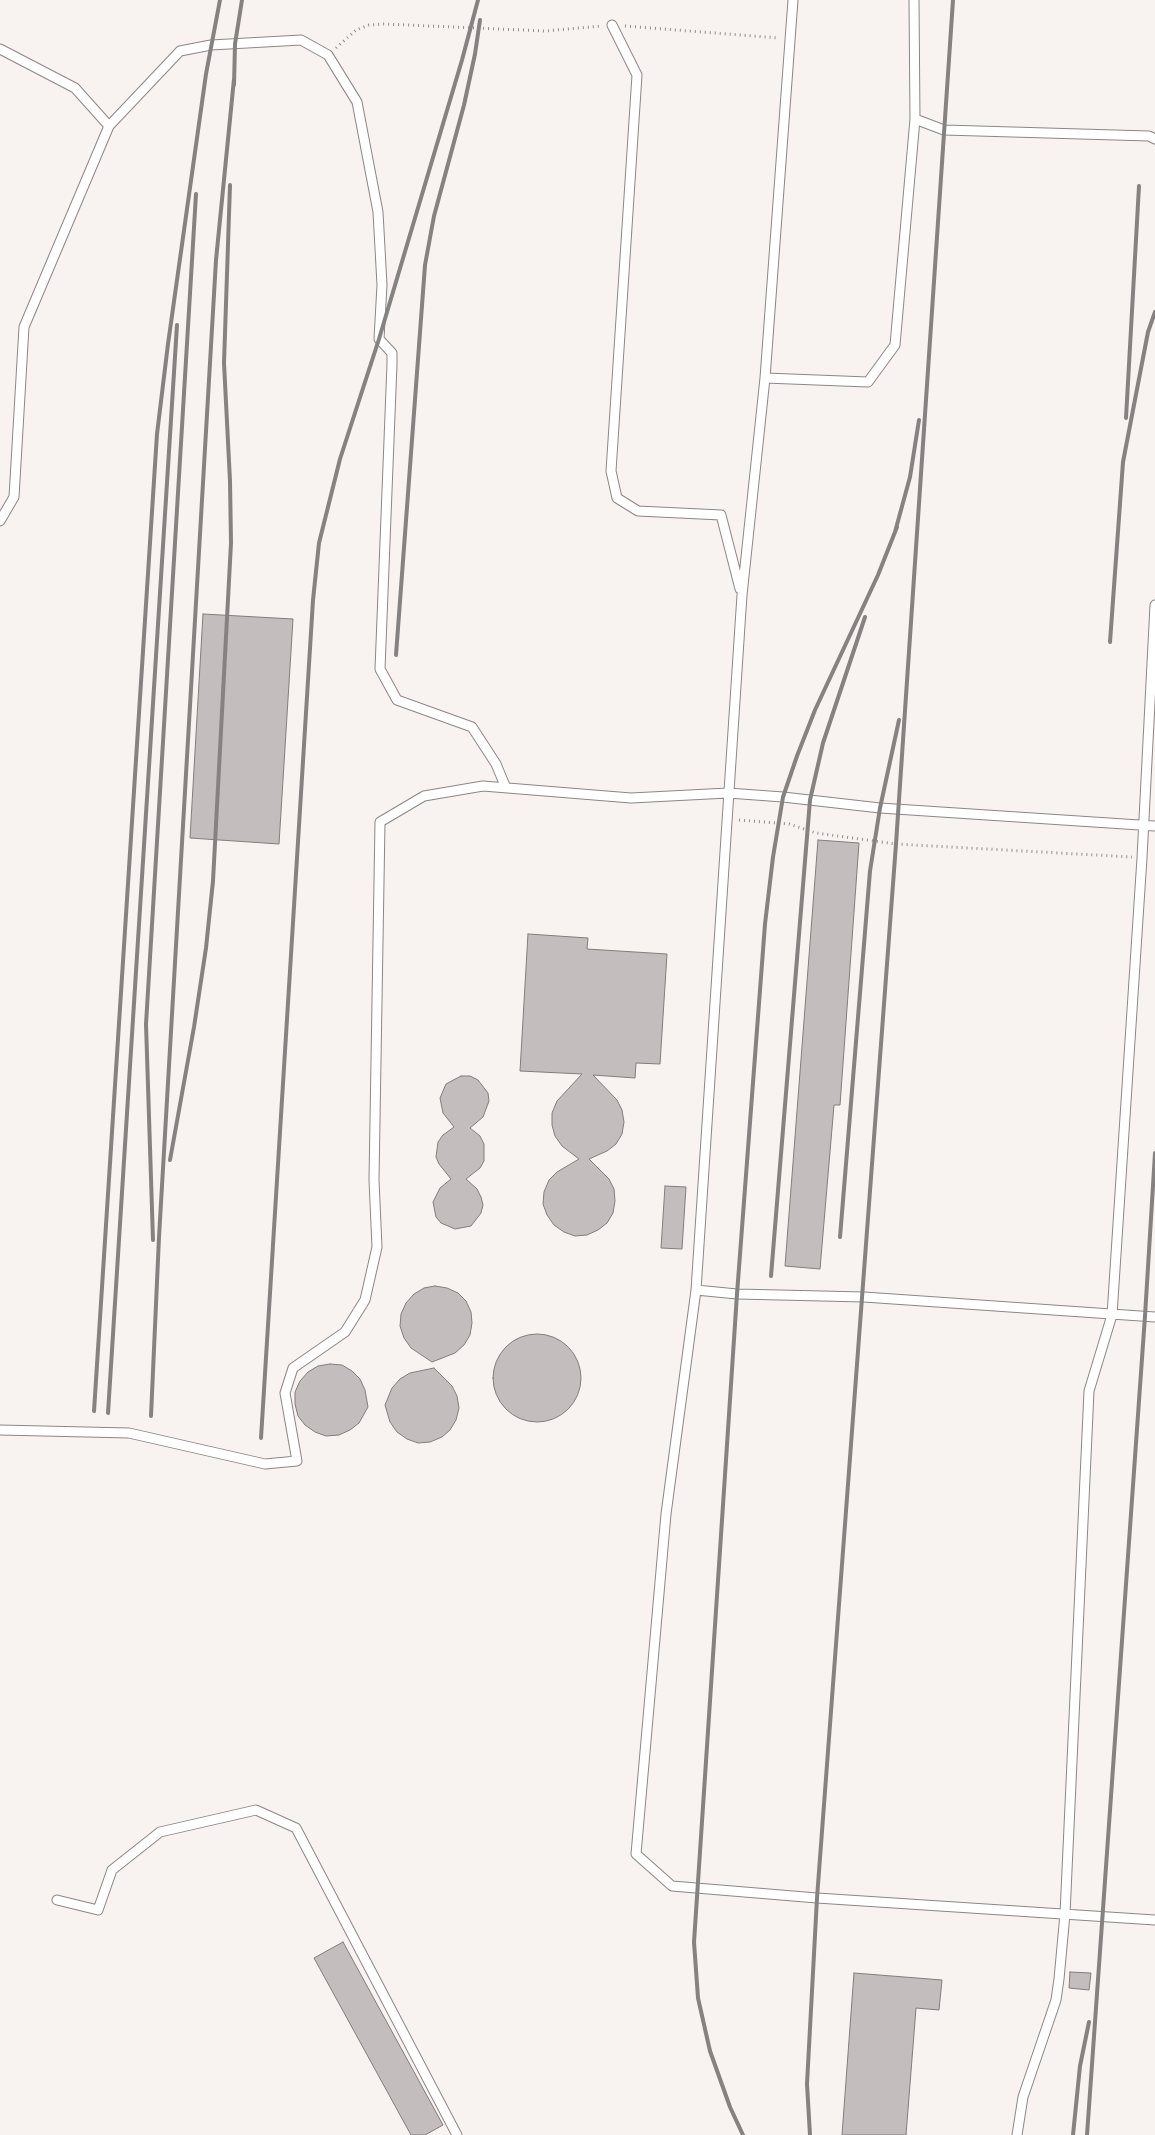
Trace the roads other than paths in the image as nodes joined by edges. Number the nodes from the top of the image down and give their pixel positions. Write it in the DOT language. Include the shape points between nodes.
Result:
graph roads {
  1 [pos="793,0"];
  2 [pos="914,0"];
  3 [pos="612,24"];
  4 [pos="0,48"];
  5 [pos="915,119"];
  6 [pos="109,126"];
  7 [pos="1155,139"];
  8 [pos="765,378"];
  9 [pos="0,521"];
  10 [pos="742,595"];
  11 [pos="1155,605"];
  12 [pos="506,788"];
  13 [pos="728,793"];
  14 [pos="1143,826"];
  15 [pos="1155,826"];
  16 [pos="696,1290"];
  17 [pos="1112,1315"];
  18 [pos="1155,1317"];
  19 [pos="0,1430"];
  20 [pos="57,1900"];
  21 [pos="1065,1914"];
  22 [pos="1155,1920"];
  23 [pos="457,2135"];
  24 [pos="1017,2135"];
  1 -- 8 [label="lane"];
  2 -- 5 [label="lane"];
  3 -- 10 [label="lane" via="637,75 611,472 617,498 638,511 721,515"];
  4 -- 6 [label="lane" via="75,88"];
  5 -- 7 [label="lane" via="944,130 1149,136"];
  5 -- 8 [label="lane" via="895,345 868,382"];
  6 -- 9 [label="lane" via="24,327 14,497"];
  6 -- 12 [label="lane" via="180,51 211,45 301,40 328,55 357,102 378,212 382,285 379,339 392,353 380,669 397,700 472,727 496,764"];
  8 -- 10 [label="lane"];
  10 -- 13 [label="lane"];
  11 -- 14 [label="lane"];
  12 -- 13 [label="lane" via="631,798"];
  12 -- 19 [label="lane" via="483,786 424,796 380,822 374,1180 377,1247 365,1300 345,1332 293,1368 285,1393 297,1460 265,1464 129,1433"];
  13 -- 14 [label="lane" via="880,808"];
  13 -- 16 [label="lane"];
  14 -- 15 [label="lane"];
  14 -- 17 [label="lane"];
  16 -- 17 [label="lane" via="864,1297"];
  16 -- 21 [label="lane" via="666,1514 636,1854 672,1886"];
  17 -- 18 [label="lane"];
  17 -- 21 [label="lane" via="1089,1391"];
  20 -- 23 [label="lane" via="98,1910 112,1870 160,1832 256,1810 296,1828"];
  21 -- 22 [label="lane"];
  21 -- 24 [label="lane" via="1056,2000 1022,2097"];
}
